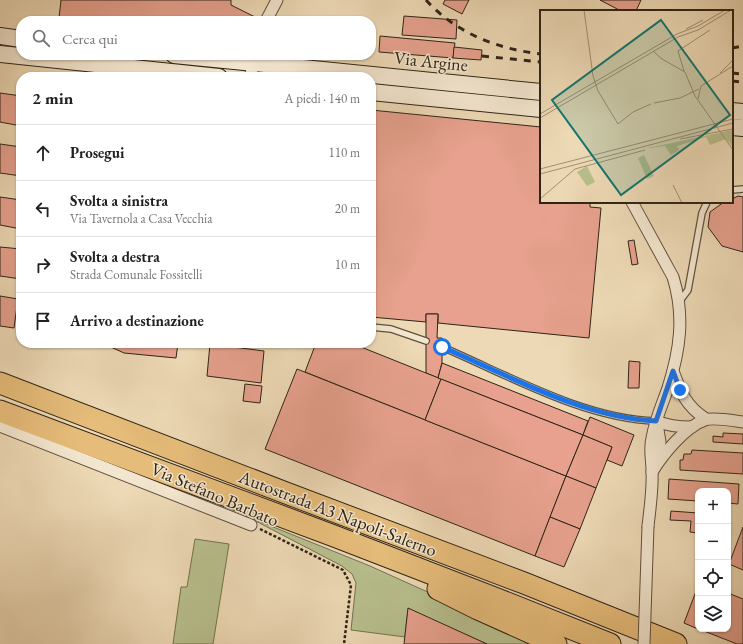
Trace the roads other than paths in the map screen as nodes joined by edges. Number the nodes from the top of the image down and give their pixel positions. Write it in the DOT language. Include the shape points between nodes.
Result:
graph roads {
  1 [pos="277,0"];
  2 [pos="269,16"];
  3 [pos="0,36"];
  4 [pos="16,38"];
  5 [pos="0,54"];
  6 [pos="16,56"];
  7 [pos="57,60"];
  8 [pos="214,60"];
  9 [pos="253,65"];
  10 [pos="171,72"];
  11 [pos="328,72"];
  12 [pos="376,77"];
  13 [pos="376,92"];
  14 [pos="540,92"];
  15 [pos="540,109"];
  16 [pos="733,111"];
  17 [pos="743,112"];
  18 [pos="733,127"];
  19 [pos="743,128"];
  20 [pos="743,189"];
  21 [pos="733,190"];
  22 [pos="633,203"];
  23 [pos="707,203"];
  24 [pos="679,302"];
  25 [pos="376,328"];
  26 [pos="426,341"];
  27 [pos="442,347"];
  28 [pos="673,371"];
  29 [pos="0,383"];
  30 [pos="0,411"];
  31 [pos="706,419"];
  32 [pos="656,421"];
  33 [pos="743,422"];
  34 [pos="0,426"];
  35 [pos="692,427"];
  36 [pos="655,467"];
  37 [pos="251,525"];
  38 [pos="334,536"];
  39 [pos="556,644"];
  40 [pos="610,644"];
  41 [pos="644,644"];
  42 [pos="676,644"];
  1 -- 2 [label="street"];
  3 -- 4 [label="street"];
  5 -- 6 [label="street"];
  7 -- 10 [label="street"];
  8 -- 9 [label="street, Via Argine"];
  9 -- 11 [label="street, Via Argine"];
  12 -- 14 [label="street, Via Argine"];
  13 -- 15 [label="street, Via Argine"];
  16 -- 17 [label="street"];
  18 -- 19 [label="street"];
  20 -- 21 [label="lane"];
  22 -- 24 [label="street" via="673,277"];
  23 -- 24 [label="lane" via="702,213 688,290"];
  24 -- 28 [label="street" via="681,328"];
  25 -- 26 [label="lane" via="390,329"];
  27 -- 32 [label="lane" via="577,405 636,420"];
  28 -- 31 [label="street" via="686,402"];
  28 -- 32 [label="street"];
  29 -- 42 [label="highway, Autostrada A3 Napoli-Salerno" via="524,583"];
  30 -- 38 [label="highway, Autostrada A3 Napoli-Salerno"];
  31 -- 33 [label="street"];
  31 -- 35 [label="street"];
  32 -- 35 [label="street" via="666,425"];
  32 -- 36 [label="street" via="650,448"];
  34 -- 37 [label="street, Via Stefano Barbato"];
  35 -- 36 [label="street" via="675,442"];
  36 -- 41 [label="street, bridge" via="648,526"];
  38 -- 39 [label="highway" via="478,609"];
  38 -- 40 [label="highway, Autostrada A3 Napoli-Salerno"];
}
